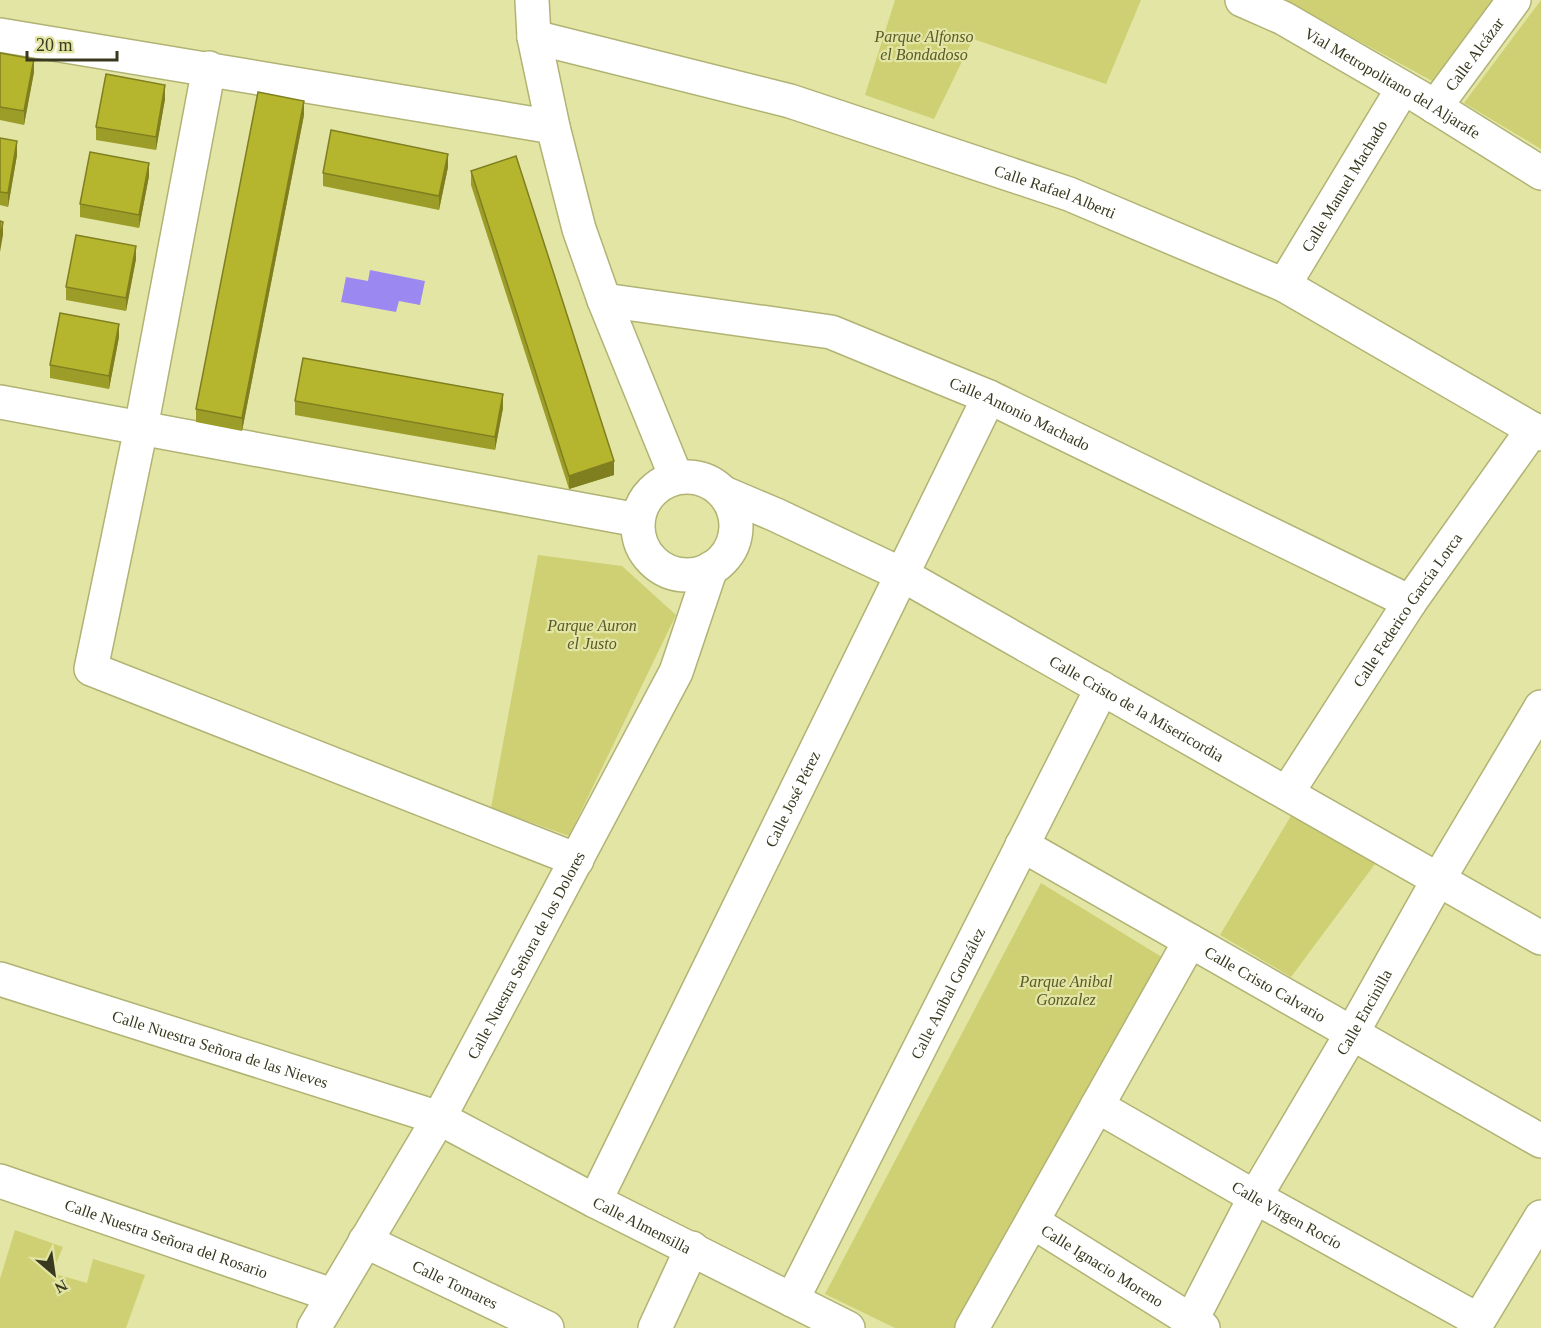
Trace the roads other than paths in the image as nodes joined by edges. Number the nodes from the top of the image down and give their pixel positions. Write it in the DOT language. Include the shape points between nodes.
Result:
graph roads {
  1 [pos="532,0"];
  2 [pos="1242,0"];
  3 [pos="1514,0"];
  4 [pos="0,35"];
  5 [pos="534,37"];
  6 [pos="208,68"];
  7 [pos="1403,88"];
  8 [pos="1435,107"];
  9 [pos="553,127"];
  10 [pos="1541,173"];
  11 [pos="1284,285"];
  12 [pos="604,300"];
  13 [pos="989,397"];
  14 [pos="0,402"];
  15 [pos="141,428"];
  16 [pos="1537,432"];
  17 [pos="676,477"];
  18 [pos="724,493"];
  19 [pos="638,520"];
  20 [pos="711,568"];
  21 [pos="901,574"];
  22 [pos="1410,602"];
  23 [pos="1102,688"];
  24 [pos="1541,707"];
  25 [pos="1287,793"];
  26 [pos="1022,845"];
  27 [pos="577,860"];
  28 [pos="1438,880"];
  29 [pos="1541,938"];
  30 [pos="1190,940"];
  31 [pos="0,980"];
  32 [pos="1352,1033"];
  33 [pos="1097,1106"];
  34 [pos="439,1118"];
  35 [pos="1541,1142"];
  36 [pos="0,1181"];
  37 [pos="1255,1197"];
  38 [pos="595,1201"];
  39 [pos="1541,1217"];
  40 [pos="1033,1222"];
  41 [pos="365,1241"];
  42 [pos="692,1248"];
  43 [pos="332,1295"];
  44 [pos="792,1300"];
  45 [pos="1197,1324"];
  46 [pos="1476,1324"];
  47 [pos="314,1328"];
  48 [pos="547,1328"];
  49 [pos="655,1328"];
  50 [pos="848,1328"];
  51 [pos="972,1328"];
  1 -- 5 [label="street"];
  2 -- 7 [label="street, Vial Metropolitano del Aljarafe" via="1284,18"];
  3 -- 8 [label="street, Calle Alcázar"];
  4 -- 6 [label="street"];
  5 -- 9 [label="street"];
  5 -- 11 [label="street, Calle Rafael Alberti" via="790,100 1069,194"];
  6 -- 9 [label="street"];
  6 -- 15 [label="street"];
  7 -- 8 [label="street, Vial Metropolitano del Aljarafe"];
  7 -- 11 [label="street, Calle Manuel Machado"];
  8 -- 10 [label="street, Vial Metropolitano del Aljarafe"];
  9 -- 12 [label="street" via="579,229"];
  11 -- 16 [label="street, Calle Rafael Alberti"];
  12 -- 13 [label="street, Calle Antonio Machado" via="831,332"];
  12 -- 17 [label="street"];
  13 -- 21 [label="street, Calle José Pérez"];
  13 -- 22 [label="street, Calle Antonio Machado"];
  14 -- 15 [label="street"];
  15 -- 19 [label="street"];
  15 -- 27 [label="street" via="91,669"];
  16 -- 22 [label="street, Calle Federico García Lorca"];
  17 -- 18 [label="street" via="708,481"];
  17 -- 19 [label="street" via="648,494"];
  18 -- 20 [label="street" via="736,518 736,534 721,562"];
  18 -- 21 [label="street, Calle Cristo de la Misericordia"];
  19 -- 20 [label="street" via="640,541 660,567 675,574 692,575"];
  20 -- 27 [label="street, Calle Nuestra Señora de los Dolores" via="676,672"];
  21 -- 23 [label="street, Calle Cristo de la Misericordia"];
  21 -- 38 [label="street, Calle José Pérez"];
  22 -- 25 [label="street, Calle Federico García Lorca"];
  23 -- 25 [label="street, Calle Cristo de la Misericordia"];
  23 -- 26 [label="street, Calle Aníbal González"];
  24 -- 28 [label="street, Calle Encinilla"];
  25 -- 28 [label="street, Calle Cristo de la Misericordia"];
  26 -- 30 [label="street, Calle Cristo Calvario"];
  26 -- 44 [label="street, Calle Aníbal González"];
  27 -- 34 [label="street, Calle Nuestra Señora de los Dolores"];
  28 -- 29 [label="street, Calle Cristo de la Misericordia"];
  28 -- 32 [label="street, Calle Encinilla"];
  30 -- 32 [label="street, Calle Cristo Calvario"];
  30 -- 33 [label="street"];
  31 -- 34 [label="street, Calle Nuestra Señora de las Nieves"];
  32 -- 35 [label="street, Calle Cristo Calvario"];
  32 -- 37 [label="street, Calle Encinilla"];
  33 -- 37 [label="street, Calle Virgen Rocío"];
  33 -- 40 [label="street"];
  34 -- 38 [label="street, Calle Almensilla"];
  34 -- 41 [label="street, Calle Nuestra Señora de los Dolores"];
  36 -- 43 [label="street, Calle Nuestra Señora del Rosario"];
  37 -- 45 [label="street, Calle Encinilla"];
  37 -- 46 [label="street, Calle Virgen Rocío"];
  38 -- 42 [label="street, Calle Almensilla"];
  39 -- 46 [label="street"];
  40 -- 45 [label="street, Calle Ignacio Moreno"];
  40 -- 51 [label="street"];
  41 -- 43 [label="street, Calle Nuestra Señora de los Dolores"];
  41 -- 48 [label="street, Calle Tomares"];
  42 -- 44 [label="street, Calle Almensilla"];
  42 -- 49 [label="street"];
  43 -- 47 [label="street, Calle Nuestra Señora de los Dolores"];
  44 -- 50 [label="street, Calle Almensilla"];
}
